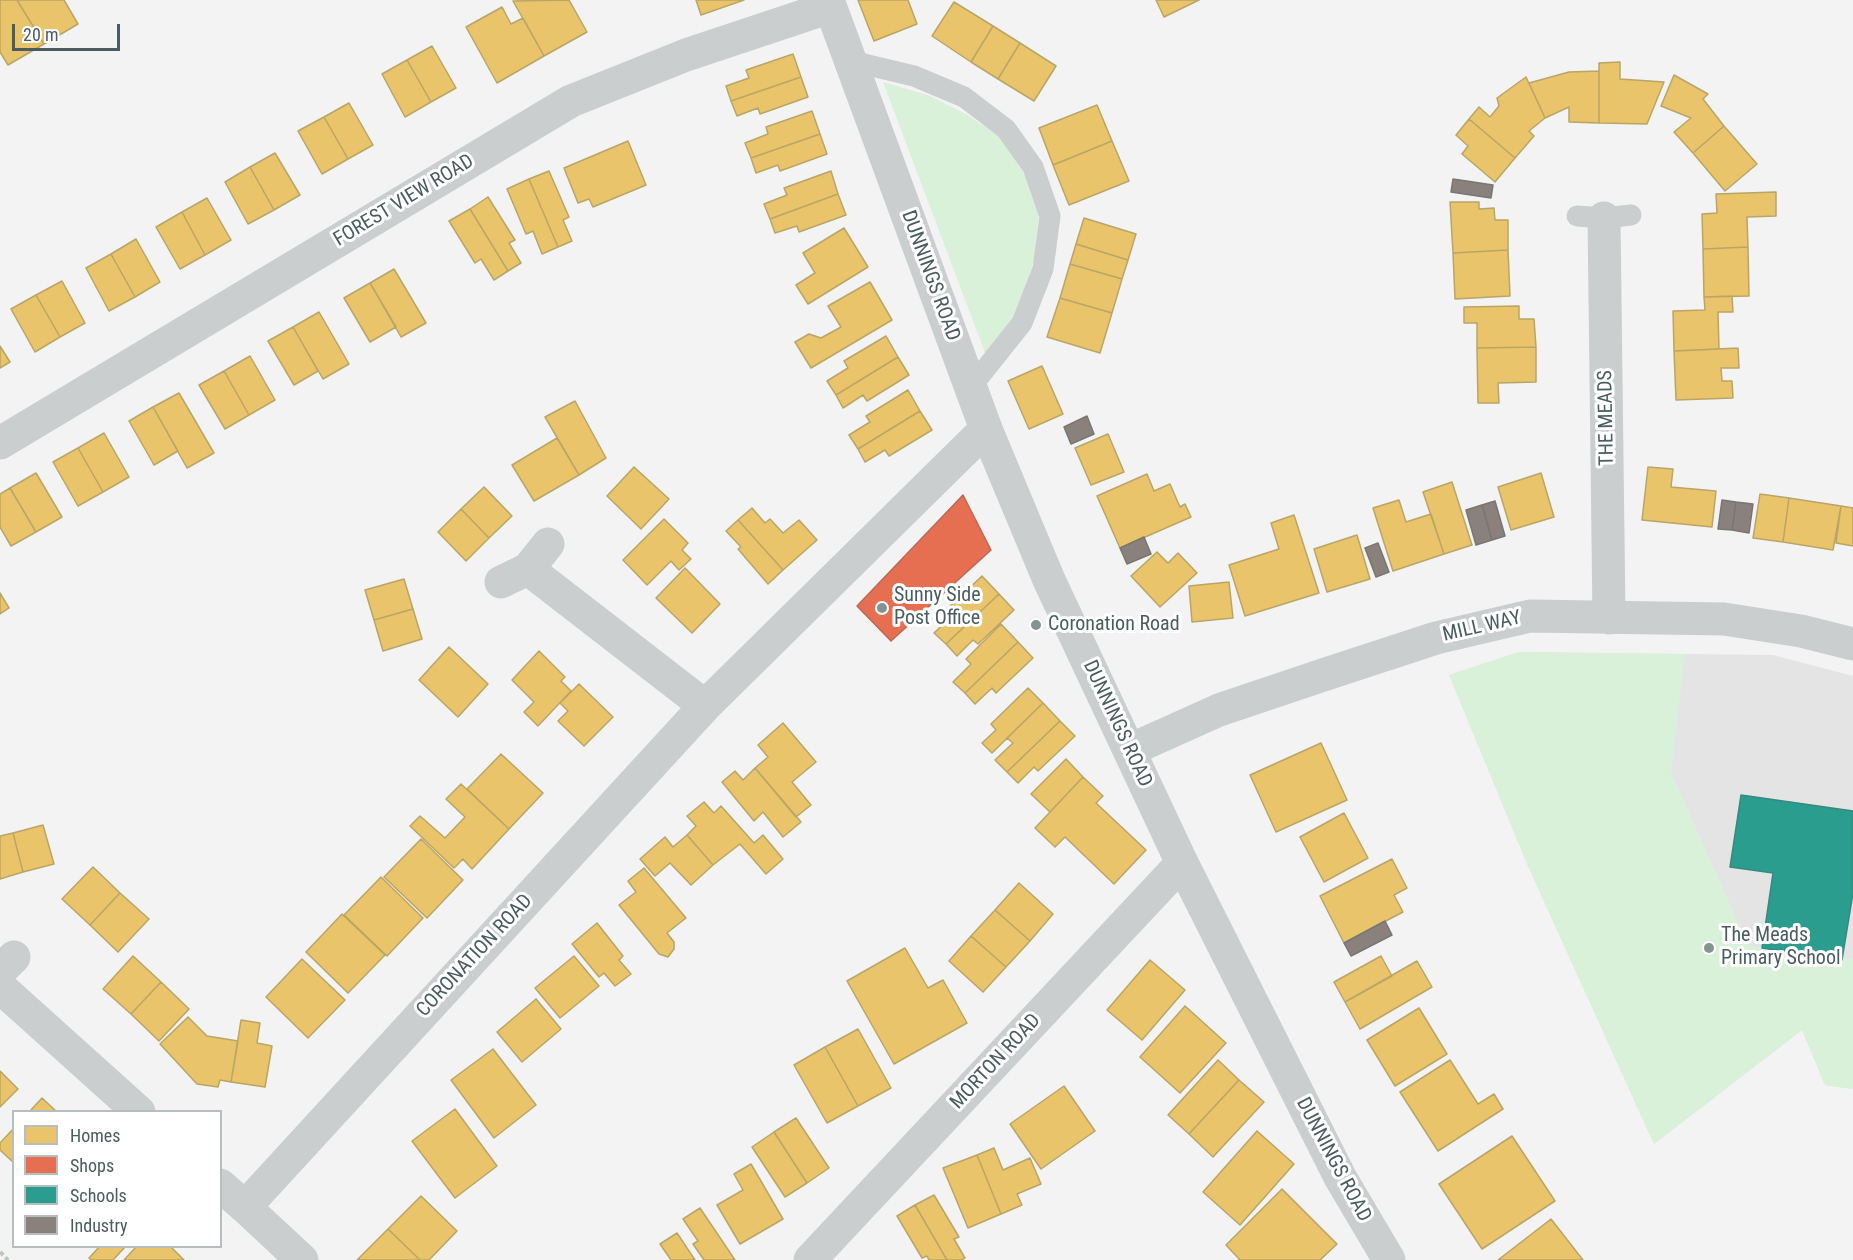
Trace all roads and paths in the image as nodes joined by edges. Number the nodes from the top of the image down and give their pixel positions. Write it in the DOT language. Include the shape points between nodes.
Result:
graph roads {
  1 [pos="829,4"];
  2 [pos="851,61"];
  3 [pos="1604,216"];
  4 [pos="971,387"];
  5 [pos="986,429"];
  6 [pos="0,442"];
  7 [pos="548,544"];
  8 [pos="1609,618"];
  9 [pos="1853,644"];
  10 [pos="705,706"];
  11 [pos="1130,750"];
  12 [pos="1182,863"];
  13 [pos="0,987"];
  14 [pos="137,1110"];
  15 [pos="222,1187"];
  16 [pos="245,1207"];
  17 [pos="0,1252"];
  18 [pos="8,1260"];
  19 [pos="302,1260"];
  20 [pos="810,1260"];
  21 [pos="1389,1260"];
  1 -- 2 [label="street, DUNNINGS ROAD"];
  1 -- 6 [label="street, FOREST VIEW ROAD" via="686,55 571,102"];
  2 -- 4 [label="street, DUNNINGS ROAD"];
  2 -- 4 [label="lane" via="914,76 964,97 1006,129 1033,167 1050,216 1043,269 1023,323"];
  3 -- 8 [label="street, THE MEADS"];
  4 -- 5 [label="street, DUNNINGS ROAD"];
  5 -- 10 [label="street, CORONATION ROAD"];
  5 -- 11 [label="street, DUNNINGS ROAD" via="1049,580"];
  7 -- 10 [label="street" via="514,575"];
  8 -- 9 [label="street, MILL WAY" via="1725,619"];
  8 -- 11 [label="street, MILL WAY" via="1530,616 1436,638 1219,710"];
  10 -- 16 [label="street, CORONATION ROAD"];
  11 -- 12 [label="street, DUNNINGS ROAD"];
  12 -- 20 [label="street, MORTON ROAD"];
  12 -- 21 [label="street, DUNNINGS ROAD" via="1340,1177"];
  13 -- 14 [label="street"];
  15 -- 16 [label="street"];
  16 -- 19 [label="street"];
  17 -- 18 [label="path"];
}
